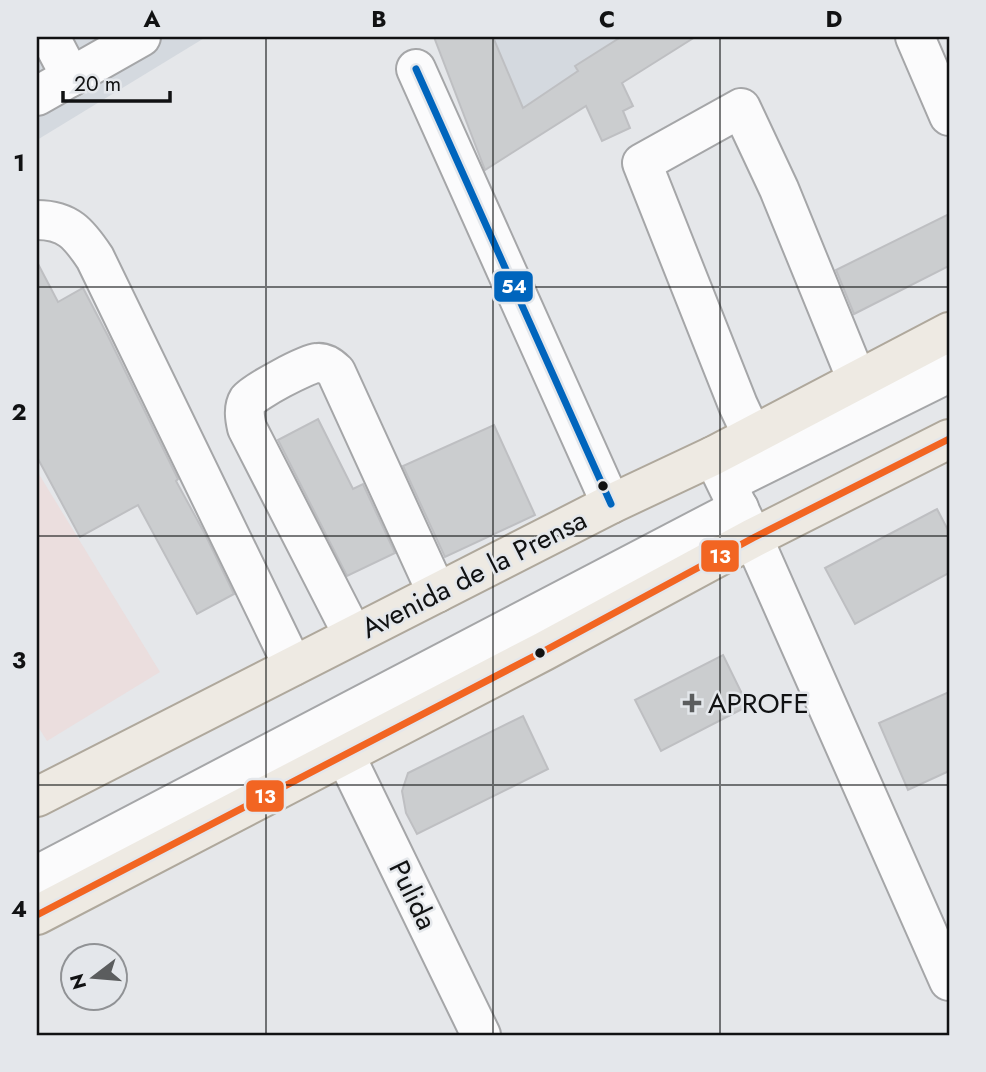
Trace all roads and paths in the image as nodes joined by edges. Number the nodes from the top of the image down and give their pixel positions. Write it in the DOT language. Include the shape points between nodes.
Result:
graph roads {
  1 [pos="50,37"];
  2 [pos="915,37"];
  3 [pos="128,40"];
  4 [pos="416,69"];
  5 [pos="71,77"];
  6 [pos="37,96"];
  7 [pos="949,116"];
  8 [pos="37,220"];
  9 [pos="949,332"];
  10 [pos="949,373"];
  11 [pos="857,380"];
  12 [pos="752,435"];
  13 [pos="949,439"];
  14 [pos="733,496"];
  15 [pos="611,504"];
  16 [pos="437,593"];
  17 [pos="353,635"];
  18 [pos="293,666"];
  19 [pos="345,755"];
  20 [pos="37,797"];
  21 [pos="37,875"];
  22 [pos="37,915"];
  23 [pos="949,981"];
  24 [pos="481,1035"];
  1 -- 5 [label="street"];
  2 -- 7 [label="street"];
  3 -- 5 [label="street"];
  4 -- 15 [label="street"];
  5 -- 6 [label="street"];
  8 -- 18 [label="street" via="66,225 95,258"];
  9 -- 11 [label="main road, Avenida de la Prensa"];
  10 -- 14 [label="street"];
  11 -- 12 [label="main road, Avenida de la Prensa"];
  11 -- 12 [label="street" via="741,108 642,163"];
  12 -- 14 [label="main road, Avenida de la Prensa"];
  13 -- 14 [label="main road, Avenida de la Prensa"];
  14 -- 15 [label="main road, Avenida de la Prensa"];
  14 -- 19 [label="main road, Avenida de la Prensa" via="556,645"];
  14 -- 21 [label="street"];
  14 -- 23 [label="street"];
  15 -- 16 [label="main road, Avenida de la Prensa"];
  16 -- 17 [label="main road, Avenida de la Prensa"];
  16 -- 17 [label="street" via="336,372 319,363 308,366 257,392 247,402 244,415"];
  17 -- 18 [label="main road, Avenida de la Prensa"];
  18 -- 20 [label="main road, Avenida de la Prensa"];
  19 -- 22 [label="main road, Avenida de la Prensa"];
  19 -- 24 [label="street, Pulida"];
}
